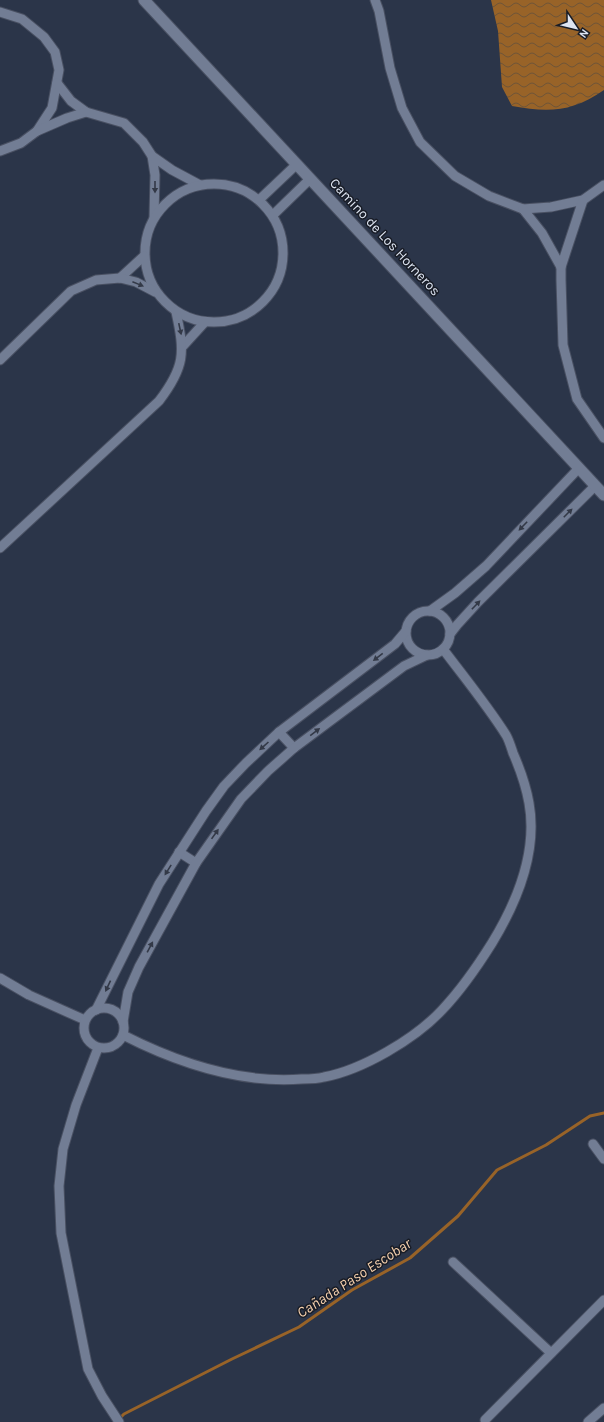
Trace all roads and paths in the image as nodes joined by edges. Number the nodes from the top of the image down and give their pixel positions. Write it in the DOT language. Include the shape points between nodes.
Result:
graph roads {
  1 [pos="144,0"];
  2 [pos="375,0"];
  3 [pos="0,12"];
  4 [pos="57,83"];
  5 [pos="86,112"];
  6 [pos="37,131"];
  7 [pos="0,151"];
  8 [pos="152,156"];
  9 [pos="297,164"];
  10 [pos="310,179"];
  11 [pos="200,185"];
  12 [pos="604,185"];
  13 [pos="259,200"];
  14 [pos="583,200"];
  15 [pos="523,209"];
  16 [pos="273,215"];
  17 [pos="154,217"];
  18 [pos="144,256"];
  19 [pos="562,266"];
  20 [pos="120,278"];
  21 [pos="155,292"];
  22 [pos="176,312"];
  23 [pos="204,323"];
  24 [pos="183,346"];
  25 [pos="0,360"];
  26 [pos="604,438"];
  27 [pos="579,468"];
  28 [pos="595,486"];
  29 [pos="604,495"];
  30 [pos="0,548"];
  31 [pos="430,611"];
  32 [pos="406,631"];
  33 [pos="450,634"];
  34 [pos="443,649"];
  35 [pos="427,654"];
  36 [pos="279,732"];
  37 [pos="294,748"];
  38 [pos="179,852"];
  39 [pos="196,863"];
  40 [pos="0,978"];
  41 [pos="96,1010"];
  42 [pos="85,1020"];
  43 [pos="123,1022"];
  44 [pos="123,1035"];
  45 [pos="98,1048"];
  46 [pos="593,1144"];
  47 [pos="604,1159"];
  48 [pos="454,1262"];
  49 [pos="604,1300"];
  50 [pos="552,1353"];
  51 [pos="604,1408"];
  52 [pos="485,1420"];
  53 [pos="119,1422"];
  54 [pos="588,1422"];
  1 -- 9 [label="street, Camino de Los Horneros"];
  2 -- 15 [label="street" via="402,108 420,142 455,176 489,196"];
  3 -- 4 [label="street" via="22,19 44,37 55,52 59,70"];
  4 -- 5 [label="street" via="71,101"];
  4 -- 6 [label="street" via="52,108"];
  5 -- 6 [label="street"];
  5 -- 8 [label="street" via="124,123 143,142"];
  6 -- 7 [label="street" via="21,143"];
  8 -- 11 [label="street"];
  8 -- 17 [label="street, one-way" via="155,175"];
  9 -- 10 [label="street, Camino de Los Horneros"];
  9 -- 13 [label="street"];
  10 -- 16 [label="street"];
  10 -- 27 [label="street, Camino de Los Horneros"];
  11 -- 13 [label="street" via="231,185"];
  11 -- 17 [label="street" via="182,192 166,203"];
  12 -- 14 [label="street"];
  13 -- 16 [label="street"];
  14 -- 15 [label="street" via="551,207"];
  14 -- 19 [label="street"];
  15 -- 19 [label="street" via="542,233"];
  16 -- 23 [label="street" via="282,236 284,259 278,281 266,300 248,314 227,322"];
  17 -- 18 [label="street" via="146,236"];
  18 -- 20 [label="street"];
  18 -- 21 [label="street" via="147,274"];
  19 -- 26 [label="street" via="565,353 577,399"];
  20 -- 21 [label="street, one-way" via="136,282"];
  20 -- 25 [label="street" via="96,280 71,291"];
  21 -- 22 [label="street"];
  22 -- 23 [label="street"];
  22 -- 24 [label="street, one-way"];
  23 -- 24 [label="street"];
  24 -- 30 [label="street" via="180,366 171,386 160,401"];
  27 -- 28 [label="street, Camino de Los Horneros"];
  27 -- 31 [label="street, one-way" via="486,566"];
  28 -- 29 [label="street, Camino de Los Horneros"];
  33 -- 28 [label="street, one-way" via="478,602"];
  31 -- 32 [label="street" via="414,616"];
  31 -- 33 [label="street" via="445,618"];
  32 -- 35 [label="street" via="412,647"];
  32 -- 36 [label="street, one-way" via="395,644"];
  33 -- 34 [label="street"];
  34 -- 35 [label="street"];
  34 -- 44 [label="street" via="507,737 523,777 532,832 527,864 516,897 504,924 466,982 441,1012 411,1036 385,1053 354,1068 324,1078 261,1079 223,1073 155,1051"];
  37 -- 35 [label="street, one-way" via="404,666"];
  36 -- 37 [label="street"];
  36 -- 38 [label="street, one-way" via="224,786"];
  39 -- 37 [label="street, one-way" via="241,799"];
  38 -- 39 [label="street"];
  38 -- 41 [label="street, one-way" via="159,884"];
  43 -- 39 [label="street, one-way" via="128,992 139,968"];
  40 -- 42 [label="street" via="29,995"];
  41 -- 42 [label="street"];
  41 -- 43 [label="street" via="112,1010"];
  42 -- 45 [label="street" via="84,1034 87,1040"];
  43 -- 44 [label="street"];
  44 -- 45 [label="street" via="116,1045"];
  45 -- 53 [label="street" via="63,1149 59,1186 61,1233 88,1369"];
  46 -- 47 [label="street"];
  48 -- 50 [label="street"];
  49 -- 50 [label="street"];
  50 -- 52 [label="street"];
  51 -- 54 [label="street"];
}
